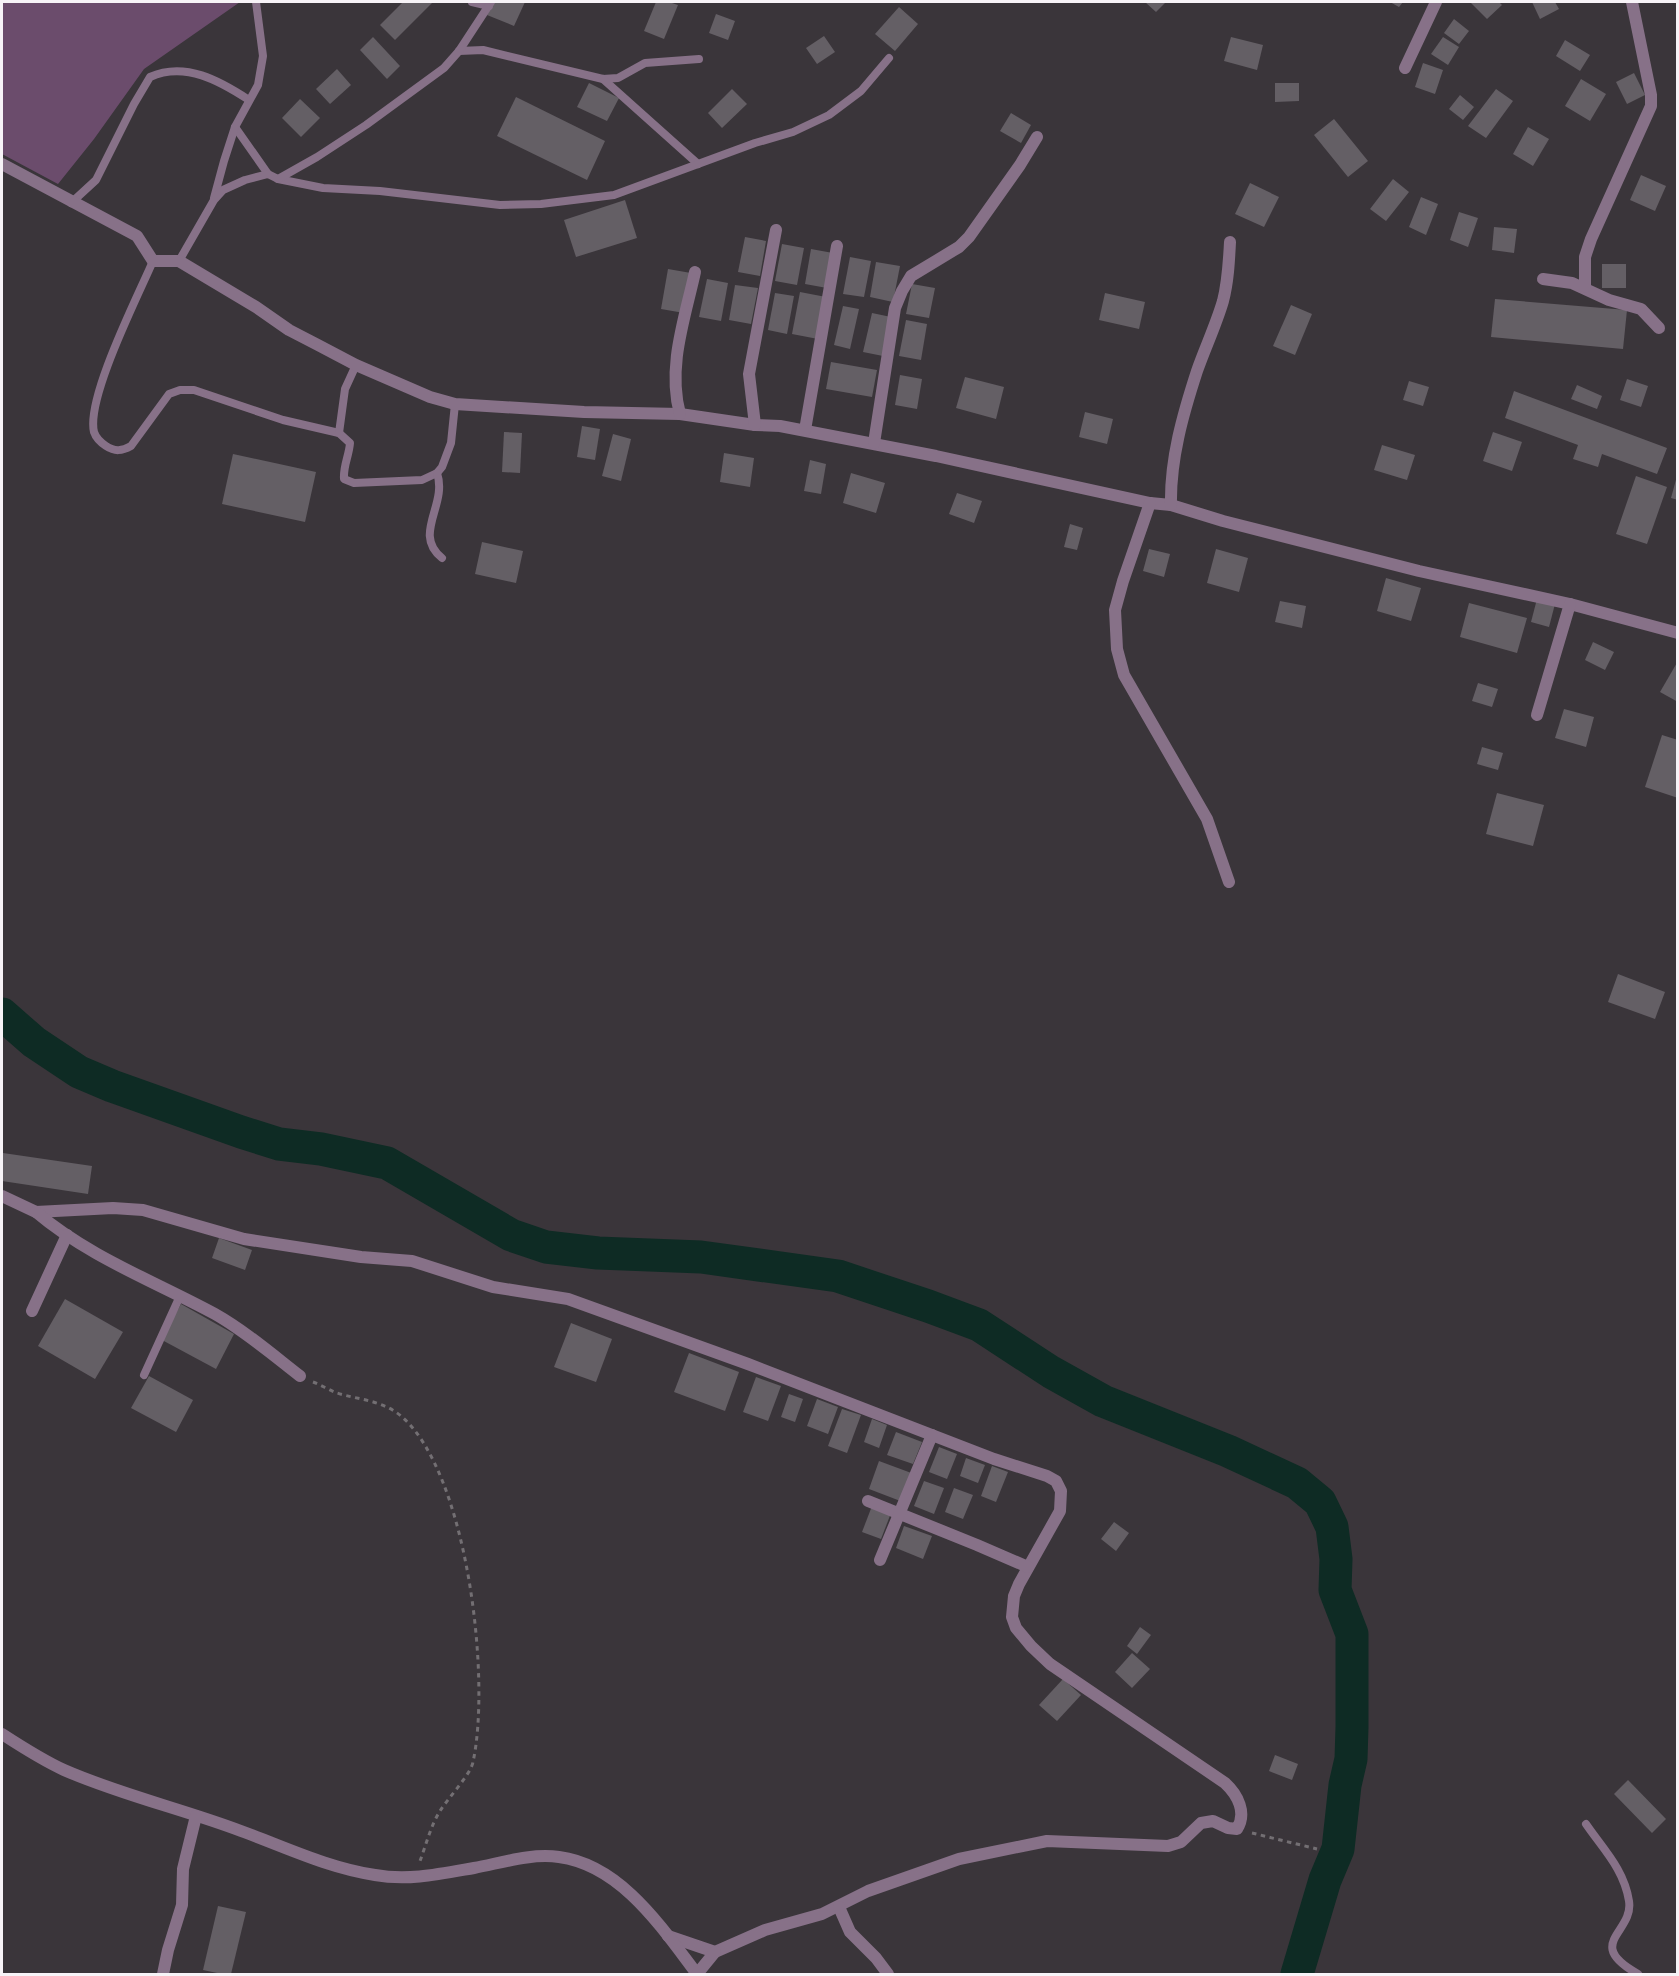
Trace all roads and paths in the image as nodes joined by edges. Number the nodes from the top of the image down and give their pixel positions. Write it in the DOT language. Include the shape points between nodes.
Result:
graph roads {
  1 [pos="256,2"];
  2 [pos="472,2"];
  3 [pos="1436,2"];
  4 [pos="1632,2"];
  5 [pos="490,4"];
  6 [pos="459,51"];
  7 [pos="889,58"];
  8 [pos="699,59"];
  9 [pos="1405,68"];
  10 [pos="603,79"];
  11 [pos="249,100"];
  12 [pos="235,127"];
  13 [pos="1037,137"];
  14 [pos="2,164"];
  15 [pos="698,164"];
  16 [pos="268,174"];
  17 [pos="278,179"];
  18 [pos="214,200"];
  19 [pos="70,203"];
  20 [pos="776,230"];
  21 [pos="1230,242"];
  22 [pos="837,246"];
  23 [pos="153,261"];
  24 [pos="179,261"];
  25 [pos="695,272"];
  26 [pos="1543,279"];
  27 [pos="1585,287"];
  28 [pos="1659,328"];
  29 [pos="356,365"];
  30 [pos="455,404"];
  31 [pos="680,414"];
  32 [pos="754,425"];
  33 [pos="806,429"];
  34 [pos="339,433"];
  35 [pos="874,443"];
  36 [pos="437,473"];
  37 [pos="1150,503"];
  38 [pos="1171,506"];
  39 [pos="442,558"];
  40 [pos="1569,604"];
  41 [pos="1677,633"];
  42 [pos="1537,715"];
  43 [pos="1229,882"];
  44 [pos="2,1196"];
  45 [pos="36,1212"];
  46 [pos="67,1235"];
  47 [pos="180,1296"];
  48 [pos="33,1311"];
  49 [pos="144,1375"];
  50 [pos="300,1376"];
  51 [pos="932,1435"];
  52 [pos="868,1501"];
  53 [pos="900,1514"];
  54 [pos="880,1560"];
  55 [pos="1028,1567"];
  56 [pos="2,1734"];
  57 [pos="196,1816"];
  58 [pos="1586,1824"];
  59 [pos="1237,1829"];
  60 [pos="1317,1849"];
  61 [pos="413,1878"];
  62 [pos="839,1907"];
  63 [pos="668,1936"];
  64 [pos="716,1952"];
  65 [pos="163,1974"];
  66 [pos="697,1974"];
  67 [pos="888,1974"];
  68 [pos="1638,1974"];
  1 -- 11 [label="lane" via="263,56 258,85"];
  2 -- 5 [label="lane"];
  3 -- 9 [label="street"];
  4 -- 27 [label="street" via="1651,106 1591,239 1585,257"];
  5 -- 6 [label="lane"];
  6 -- 10 [label="lane" via="483,50"];
  6 -- 17 [label="lane" via="444,68 366,124"];
  7 -- 15 [label="lane" via="861,91 829,115 793,132"];
  8 -- 10 [label="lane" via="645,63 618,78"];
  10 -- 15 [label="lane"];
  11 -- 12 [label="lane"];
  11 -- 19 [label="lane" via="220,81 193,72 169,71 150,77 96,180"];
  12 -- 16 [label="lane"];
  12 -- 18 [label="lane"];
  13 -- 35 [label="street" via="969,237 911,276 902,291 895,308"];
  14 -- 19 [label="street"];
  15 -- 17 [label="lane" via="614,195 541,204 500,205 323,188"];
  16 -- 17 [label="lane"];
  16 -- 18 [label="lane" via="223,190"];
  18 -- 24 [label="lane"];
  19 -- 23 [label="street" via="137,236"];
  20 -- 32 [label="street" via="749,374"];
  21 -- 38 [label="street" via="1222,303 1176,445"];
  22 -- 33 [label="street"];
  23 -- 24 [label="street"];
  23 -- 34 [label="lane" via="98,393 93,421 98,439 114,450 131,447 169,393 180,390 194,390 283,420"];
  24 -- 29 [label="street" via="288,330"];
  25 -- 31 [label="street" via="675,363 674,394"];
  26 -- 27 [label="street"];
  27 -- 28 [label="street" via="1609,300 1641,309"];
  29 -- 30 [label="street" via="430,398"];
  29 -- 34 [label="lane" via="345,389"];
  30 -- 31 [label="street"];
  30 -- 36 [label="lane" via="451,443"];
  31 -- 32 [label="street"];
  32 -- 33 [label="street"];
  33 -- 35 [label="street"];
  34 -- 36 [label="lane" via="350,443 344,479 354,483 422,480"];
  35 -- 37 [label="street"];
  36 -- 39 [label="lane" via="440,496 429,537 434,551"];
  37 -- 38 [label="street"];
  37 -- 43 [label="street" via="1115,610 1117,649 1124,675 1207,819"];
  38 -- 40 [label="street" via="1419,571"];
  40 -- 41 [label="street"];
  40 -- 42 [label="street"];
  44 -- 45 [label="street"];
  45 -- 46 [label="street"];
  45 -- 51 [label="street" via="142,1210 243,1239 412,1261 493,1287 568,1299"];
  46 -- 47 [label="street" via="101,1258"];
  46 -- 48 [label="street"];
  47 -- 49 [label="lane"];
  47 -- 50 [label="street" via="217,1316"];
  50 -- 61 [label="path" via="337,1393 381,1404 401,1416 424,1443 447,1491 465,1562 477,1641 479,1705 473,1765 439,1812"];
  51 -- 53 [label="street"];
  51 -- 55 [label="street" via="1056,1481 1061,1491 1060,1511"];
  52 -- 53 [label="street"];
  53 -- 54 [label="street"];
  53 -- 55 [label="street"];
  55 -- 59 [label="street" via="1014,1596 1012,1617 1016,1628 1050,1664 1234,1791 1241,1810"];
  56 -- 57 [label="street" via="64,1770"];
  57 -- 61 [label="street" via="327,1863 374,1875"];
  57 -- 65 [label="street" via="183,1869 182,1905"];
  58 -- 68 [label="lane" via="1622,1873 1630,1904 1613,1952 1615,1958"];
  59 -- 60 [label="path"];
  59 -- 62 [label="street" via="1213,1821 1201,1823 1181,1842 1168,1846 1047,1841 1002,1849 905,1876"];
  61 -- 63 [label="street" via="533,1856 572,1859 596,1869 633,1896"];
  62 -- 64 [label="street" via="765,1930"];
  62 -- 67 [label="street" via="850,1932"];
  63 -- 64 [label="street"];
  63 -- 66 [label="street"];
  64 -- 66 [label="street"];
}
